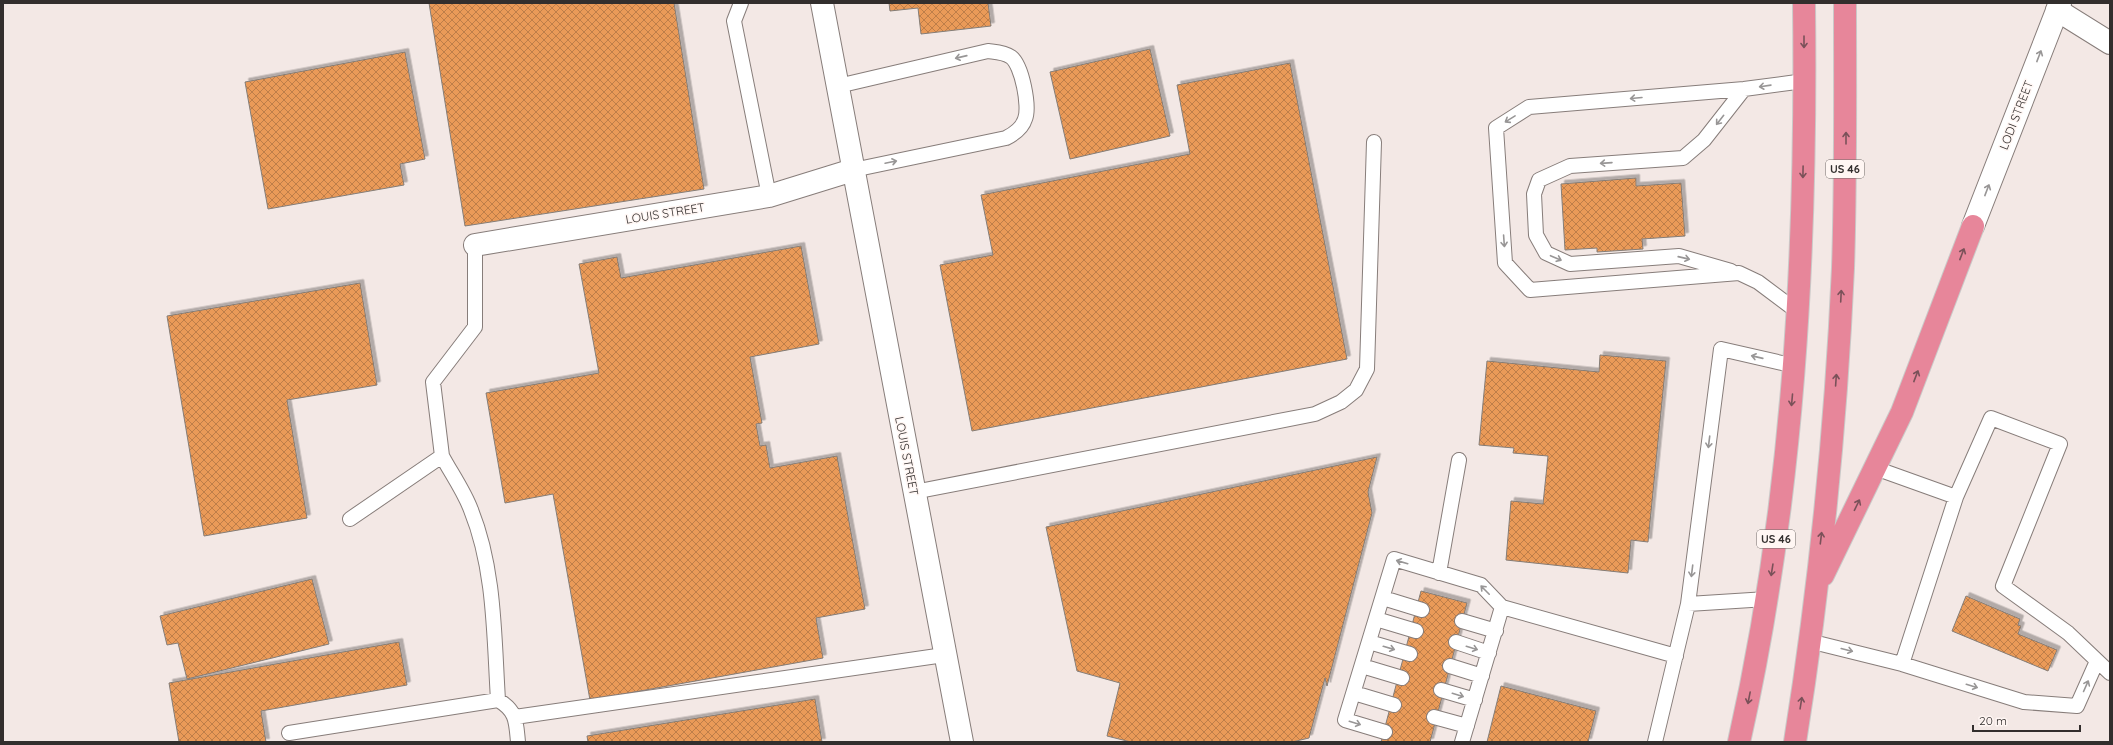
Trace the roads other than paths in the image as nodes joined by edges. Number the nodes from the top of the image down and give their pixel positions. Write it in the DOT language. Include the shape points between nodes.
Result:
graph roads {
  1 [pos="741,3"];
  2 [pos="822,3"];
  3 [pos="1804,3"];
  4 [pos="1845,3"];
  5 [pos="2058,6"];
  6 [pos="2110,43"];
  7 [pos="1804,81"];
  8 [pos="838,86"];
  9 [pos="1744,89"];
  10 [pos="1374,142"];
  11 [pos="853,170"];
  12 [pos="769,196"];
  13 [pos="1973,226"];
  14 [pos="475,245"];
  15 [pos="1739,273"];
  16 [pos="1798,312"];
  17 [pos="1795,366"];
  18 [pos="442,456"];
  19 [pos="1459,460"];
  20 [pos="1875,468"];
  21 [pos="914,492"];
  22 [pos="1956,497"];
  23 [pos="350,519"];
  24 [pos="1439,573"];
  25 [pos="1815,590"];
  26 [pos="1382,598"];
  27 [pos="1767,599"];
  28 [pos="1688,604"];
  29 [pos="1502,608"];
  30 [pos="1422,610"];
  31 [pos="1376,619"];
  32 [pos="1462,621"];
  33 [pos="1416,631"];
  34 [pos="1496,631"];
  35 [pos="1809,641"];
  36 [pos="1369,642"];
  37 [pos="1456,642"];
  38 [pos="1489,653"];
  39 [pos="1410,654"];
  40 [pos="944,655"];
  41 [pos="1676,656"];
  42 [pos="2097,661"];
  43 [pos="1902,664"];
  44 [pos="1362,666"];
  45 [pos="1450,666"];
  46 [pos="2110,673"];
  47 [pos="1482,676"];
  48 [pos="1402,678"];
  49 [pos="1441,690"];
  50 [pos="1354,693"];
  51 [pos="498,700"];
  52 [pos="1475,700"];
  53 [pos="1394,705"];
  54 [pos="515,717"];
  55 [pos="1434,717"];
  56 [pos="1467,726"];
  57 [pos="1385,732"];
  58 [pos="289,733"];
  59 [pos="518,742"];
  60 [pos="962,742"];
  61 [pos="1462,742"];
  62 [pos="1655,742"];
  63 [pos="1740,742"];
  64 [pos="1795,742"];
  1 -- 12 [label="lane" via="734,21"];
  2 -- 8 [label="street, LOUIS STREET"];
  3 -- 7 [label="highway, US 46, one-way"];
  25 -- 4 [label="highway, US 46, one-way" via="1834,405 1842,270 1846,138"];
  5 -- 6 [label="street"];
  13 -- 5 [label="street, LODI STREET, one-way"];
  7 -- 9 [label="lane, one-way"];
  7 -- 16 [label="highway, US 46, one-way" via="1803,200"];
  8 -- 11 [label="street, LOUIS STREET"];
  11 -- 8 [label="lane, one-way" via="1006,138 1017,132 1026,119 1026,101 1019,68 1012,57 988,51"];
  9 -- 15 [label="lane, one-way" via="1704,140 1683,158 1570,166 1539,180 1534,194 1536,235 1546,253 1570,264 1679,256"];
  9 -- 15 [label="lane, one-way" via="1529,107 1496,128 1505,263 1530,290"];
  10 -- 21 [label="lane" via="1367,369 1356,390 1341,402 1315,414"];
  11 -- 12 [label="street, LOUIS STREET"];
  11 -- 21 [label="street, LOUIS STREET"];
  12 -- 14 [label="street, LOUIS STREET"];
  20 -- 13 [label="highway, one-way" via="1902,412"];
  14 -- 18 [label="lane" via="475,327 433,382"];
  15 -- 16 [label="lane" via="1758,282"];
  16 -- 17 [label="highway, US 46"];
  17 -- 27 [label="highway, US 46, one-way" via="1785,473"];
  17 -- 28 [label="lane, one-way" via="1721,349"];
  18 -- 23 [label="lane"];
  18 -- 51 [label="lane" via="471,509 481,542 491,596"];
  19 -- 24 [label="lane"];
  20 -- 22 [label="lane"];
  25 -- 20 [label="highway, one-way"];
  21 -- 40 [label="street, LOUIS STREET"];
  22 -- 42 [label="lane" via="1990,418 2060,444 2004,586 2068,633"];
  22 -- 43 [label="lane"];
  24 -- 26 [label="lane, one-way" via="1394,559"];
  29 -- 24 [label="lane, one-way" via="1481,585"];
  25 -- 35 [label="highway, US 46"];
  26 -- 30 [label="lane"];
  26 -- 31 [label="lane"];
  27 -- 28 [label="lane"];
  27 -- 63 [label="highway, US 46, one-way"];
  28 -- 41 [label="lane"];
  29 -- 34 [label="lane"];
  29 -- 41 [label="lane"];
  31 -- 33 [label="lane"];
  31 -- 36 [label="lane"];
  32 -- 34 [label="lane"];
  34 -- 38 [label="lane"];
  35 -- 43 [label="lane, one-way"];
  64 -- 35 [label="highway, US 46, one-way"];
  36 -- 39 [label="lane, one-way"];
  36 -- 44 [label="lane"];
  37 -- 38 [label="lane, one-way"];
  38 -- 47 [label="lane"];
  40 -- 54 [label="lane"];
  40 -- 60 [label="street, LOUIS STREET"];
  41 -- 62 [label="lane"];
  43 -- 42 [label="lane, one-way" via="2024,702 2077,706"];
  42 -- 46 [label="lane"];
  44 -- 48 [label="lane"];
  44 -- 50 [label="lane"];
  45 -- 47 [label="lane"];
  47 -- 52 [label="lane"];
  49 -- 52 [label="lane, one-way"];
  50 -- 53 [label="lane"];
  50 -- 57 [label="lane, one-way" via="1345,720"];
  51 -- 54 [label="lane" via="509,706"];
  51 -- 58 [label="lane"];
  52 -- 56 [label="lane"];
  54 -- 59 [label="lane"];
  55 -- 56 [label="lane"];
  56 -- 61 [label="lane"];
}
